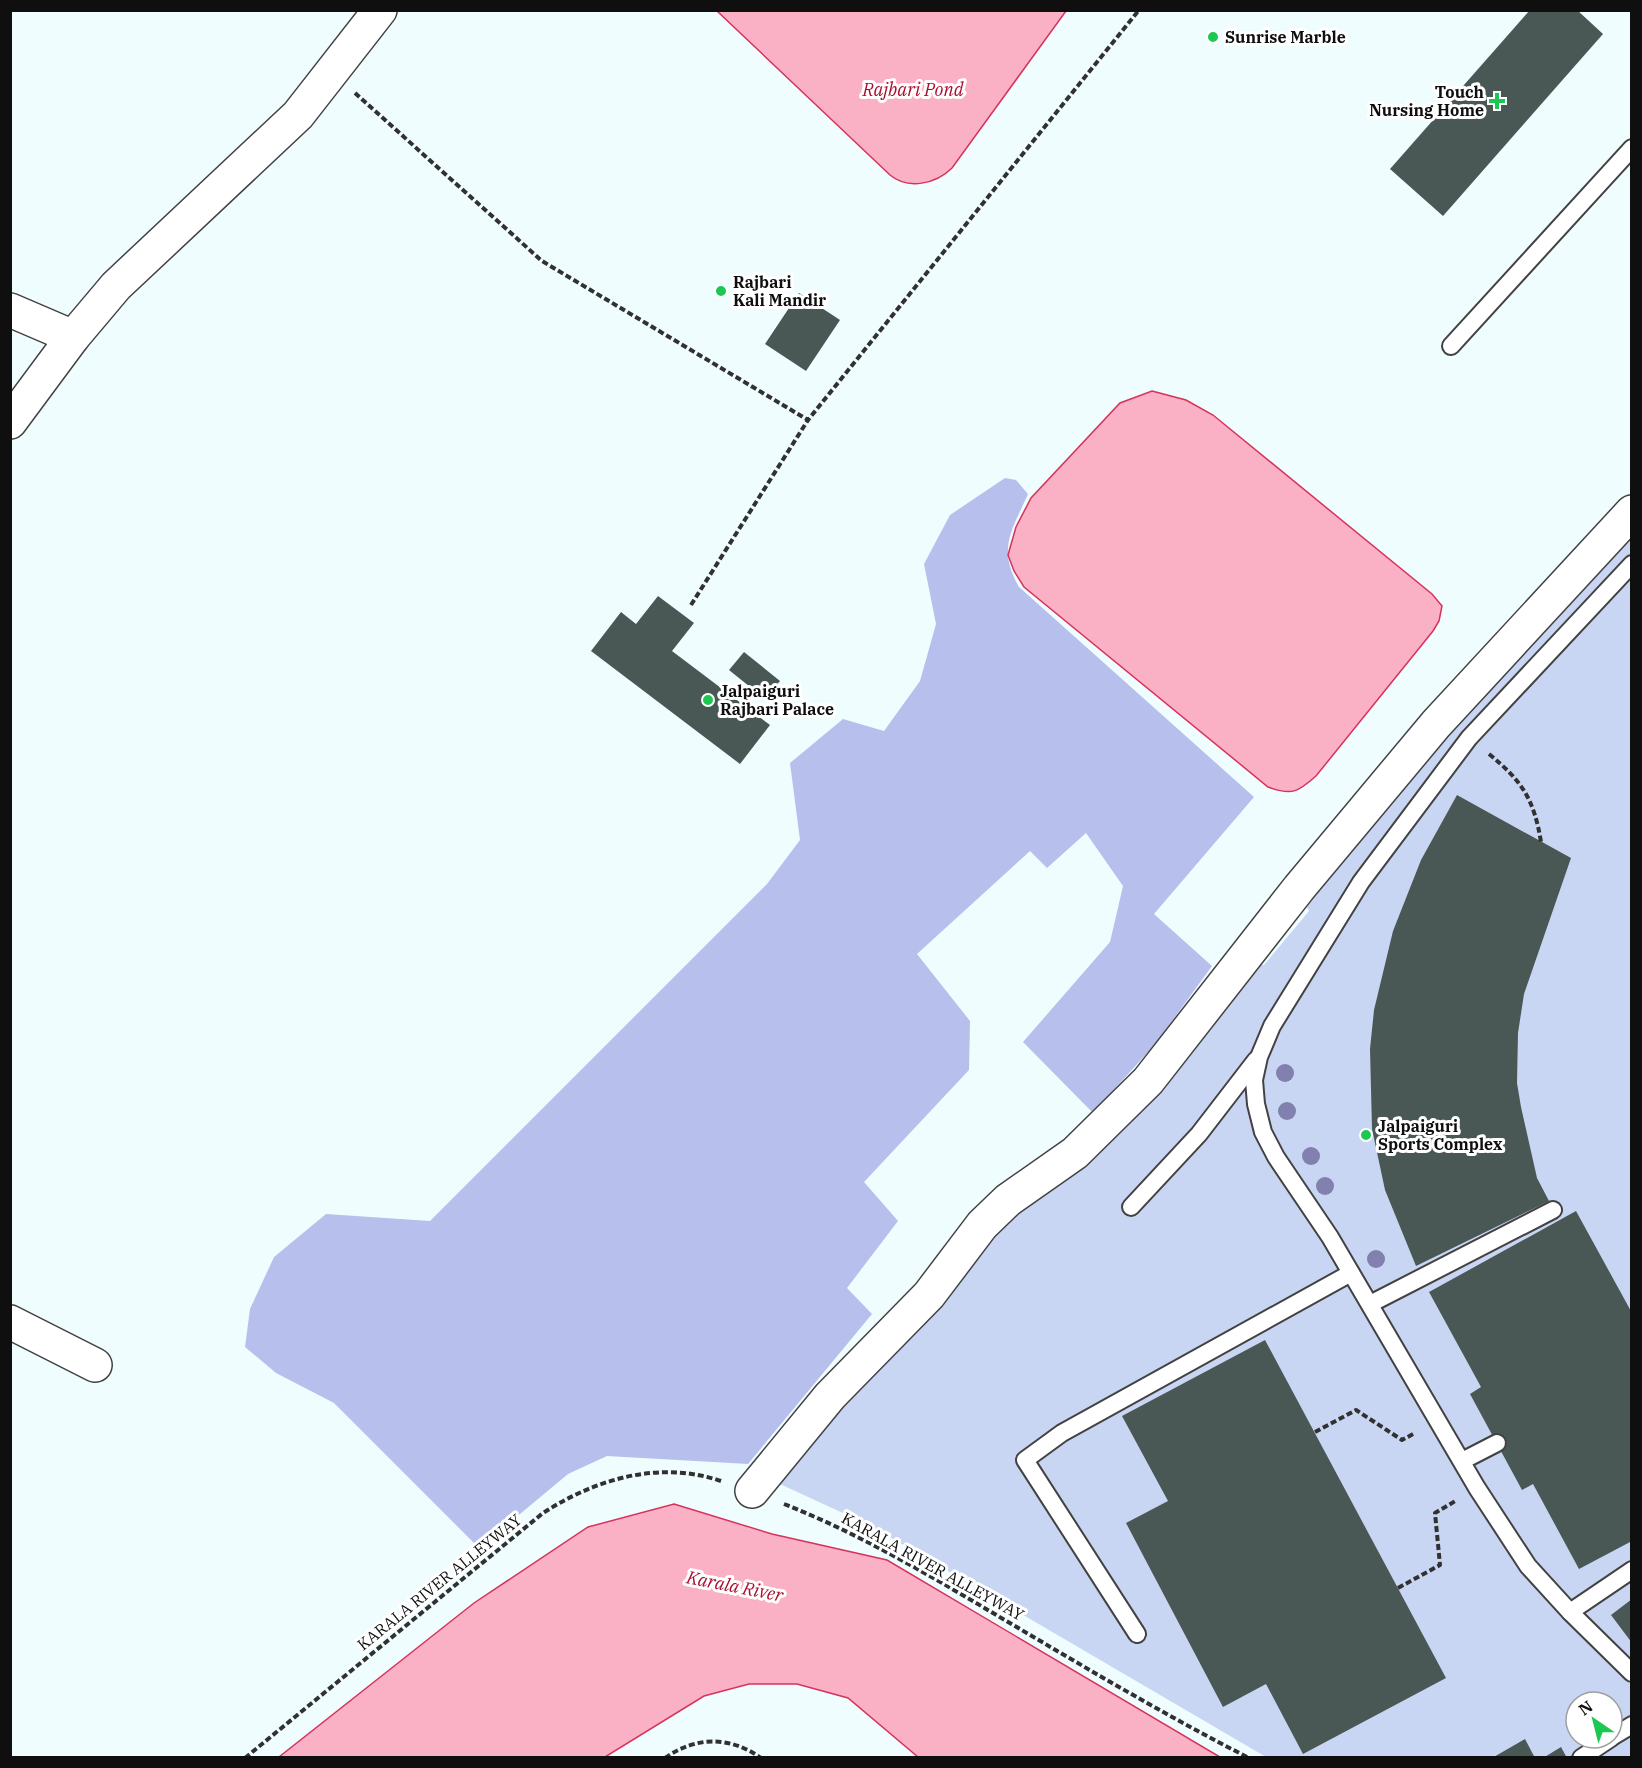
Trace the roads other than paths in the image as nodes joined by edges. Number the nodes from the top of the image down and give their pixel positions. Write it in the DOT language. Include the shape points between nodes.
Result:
graph roads {
  1 [pos="380,10"];
  2 [pos="1632,148"];
  3 [pos="10,310"];
  4 [pos="73,338"];
  5 [pos="1451,346"];
  6 [pos="10,422"];
  7 [pos="1632,512"];
  8 [pos="1632,564"];
  9 [pos="1259,1057"];
  10 [pos="1131,1207"];
  11 [pos="1552,1210"];
  12 [pos="1351,1273"];
  13 [pos="1370,1304"];
  14 [pos="10,1322"];
  15 [pos="95,1365"];
  16 [pos="1497,1443"];
  17 [pos="1462,1461"];
  18 [pos="752,1491"];
  19 [pos="1632,1570"];
  20 [pos="1570,1612"];
  21 [pos="1137,1634"];
  22 [pos="1632,1673"];
  1 -- 4 [label="street" via="298,115 116,286"];
  2 -- 5 [label="lane"];
  3 -- 4 [label="street"];
  4 -- 6 [label="street"];
  7 -- 18 [label="street" via="1428,734 1299,888 1148,1081 1075,1153 1008,1200 982,1225 929,1295 830,1395"];
  8 -- 9 [label="lane" via="1470,738 1361,882 1272,1026"];
  9 -- 10 [label="lane" via="1200,1134"];
  9 -- 12 [label="lane" via="1254,1080 1263,1132 1293,1186 1330,1236"];
  11 -- 13 [label="lane"];
  12 -- 13 [label="lane"];
  12 -- 21 [label="lane" via="1062,1434 1025,1460"];
  13 -- 17 [label="lane"];
  14 -- 15 [label="street"];
  16 -- 17 [label="lane"];
  17 -- 20 [label="lane" via="1528,1566"];
  19 -- 20 [label="lane"];
  20 -- 22 [label="lane"];
}
